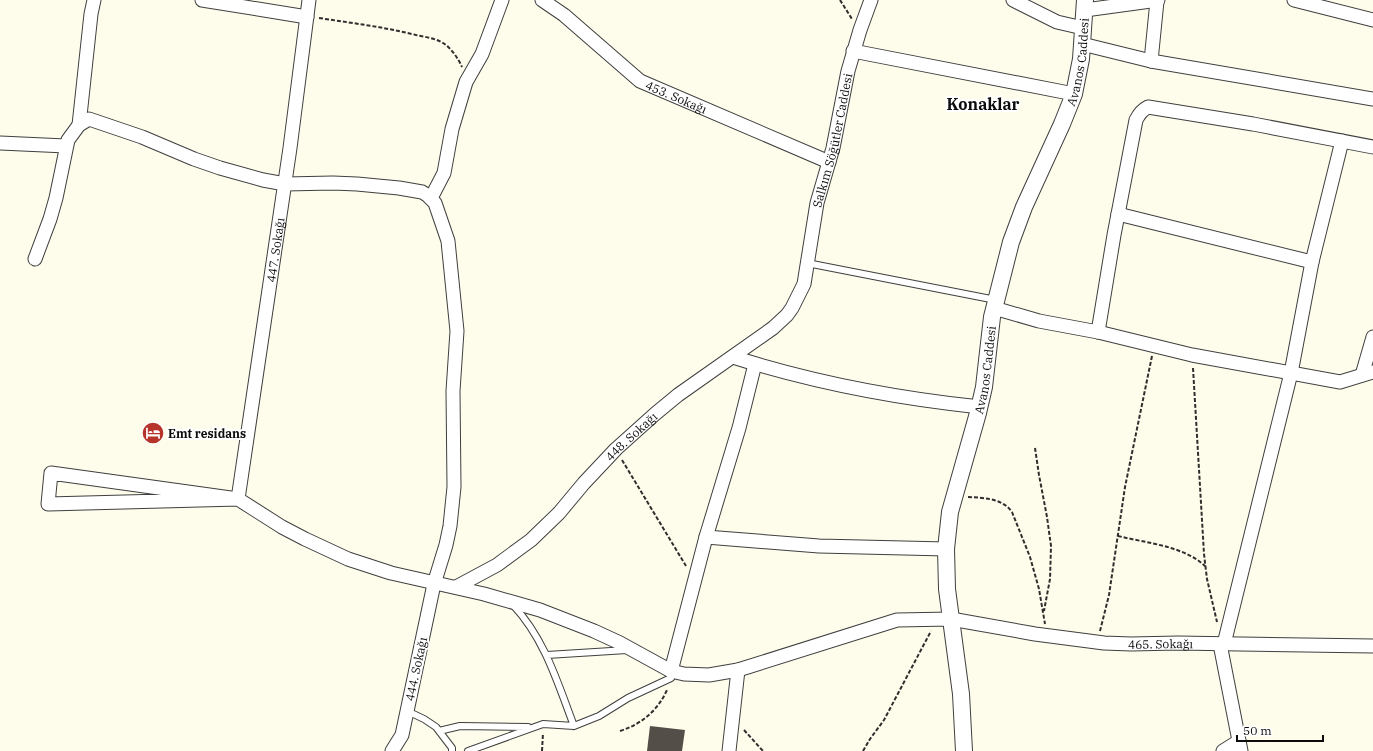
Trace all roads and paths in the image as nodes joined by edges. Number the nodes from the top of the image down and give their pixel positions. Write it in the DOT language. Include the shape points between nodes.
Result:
graph roads {
  1 [pos="94,0"];
  2 [pos="202,0"];
  3 [pos="309,0"];
  4 [pos="502,0"];
  5 [pos="542,0"];
  6 [pos="840,0"];
  7 [pos="871,0"];
  8 [pos="1013,0"];
  9 [pos="1158,0"];
  10 [pos="1294,0"];
  11 [pos="1085,5"];
  12 [pos="307,17"];
  13 [pos="1373,20"];
  14 [pos="1083,28"];
  15 [pos="860,30"];
  16 [pos="1082,44"];
  17 [pos="853,52"];
  18 [pos="1151,61"];
  19 [pos="466,82"];
  20 [pos="1074,94"];
  21 [pos="1373,99"];
  22 [pos="79,125"];
  23 [pos="1342,141"];
  24 [pos="0,143"];
  25 [pos="66,146"];
  26 [pos="1373,147"];
  27 [pos="829,162"];
  28 [pos="285,184"];
  29 [pos="431,198"];
  30 [pos="1118,214"];
  31 [pos="35,259"];
  32 [pos="1312,262"];
  33 [pos="807,263"];
  34 [pos="804,284"];
  35 [pos="995,304"];
  36 [pos="1098,332"];
  37 [pos="1373,337"];
  38 [pos="1154,346"];
  39 [pos="1192,355"];
  40 [pos="733,357"];
  41 [pos="755,364"];
  42 [pos="1291,373"];
  43 [pos="1368,374"];
  44 [pos="980,407"];
  45 [pos="1035,448"];
  46 [pos="616,449"];
  47 [pos="954,497"];
  48 [pos="238,499"];
  49 [pos="1118,536"];
  50 [pos="706,537"];
  51 [pos="946,549"];
  52 [pos="1206,567"];
  53 [pos="695,581"];
  54 [pos="434,584"];
  55 [pos="456,587"];
  56 [pos="509,600"];
  57 [pos="944,619"];
  58 [pos="1217,623"];
  59 [pos="1097,642"];
  60 [pos="1222,644"];
  61 [pos="1373,646"];
  62 [pos="631,649"];
  63 [pos="547,655"];
  64 [pos="738,670"];
  65 [pos="671,675"];
  66 [pos="407,711"];
  67 [pos="733,714"];
  68 [pos="543,724"];
  69 [pos="574,726"];
  70 [pos="532,727"];
  71 [pos="439,731"];
  72 [pos="620,731"];
  73 [pos="1240,746"];
  74 [pos="394,751"];
  75 [pos="452,751"];
  76 [pos="468,751"];
  77 [pos="542,751"];
  78 [pos="729,751"];
  79 [pos="763,751"];
  80 [pos="863,751"];
  81 [pos="964,751"];
  82 [pos="1222,751"];
  1 -- 22 [label="street"];
  2 -- 12 [label="street"];
  3 -- 12 [label="street, 447. Sokağı"];
  4 -- 19 [label="street" via="482,54"];
  5 -- 27 [label="street, 453. Sokağı" via="564,15 640,81"];
  6 -- 15 [label="path"];
  7 -- 15 [label="street, Salkım Söğütler Caddesi"];
  8 -- 14 [label="street" via="1057,22"];
  9 -- 11 [label="street"];
  9 -- 18 [label="street"];
  10 -- 13 [label="street"];
  11 -- 14 [label="street, Avanos Caddesi"];
  12 -- 19 [label="path" via="376,26 438,40 456,56"];
  12 -- 28 [label="street, 447. Sokağı"];
  14 -- 16 [label="street, Avanos Caddesi"];
  15 -- 17 [label="street, Salkım Söğütler Caddesi"];
  16 -- 18 [label="street"];
  16 -- 20 [label="street, Avanos Caddesi"];
  17 -- 20 [label="street"];
  17 -- 27 [label="street, Salkım Söğütler Caddesi"];
  18 -- 21 [label="street"];
  19 -- 29 [label="street" via="452,129 447,164"];
  20 -- 35 [label="street, Avanos Caddesi" via="1017,224"];
  22 -- 25 [label="street"];
  22 -- 28 [label="street" via="88,119 220,168"];
  23 -- 26 [label="street"];
  23 -- 30 [label="street" via="1148,107 1136,120"];
  23 -- 32 [label="street"];
  24 -- 25 [label="street"];
  25 -- 31 [label="street" via="56,198"];
  27 -- 33 [label="street, Salkım Söğütler Caddesi" via="817,203"];
  28 -- 29 [label="street" via="369,185 422,192"];
  28 -- 48 [label="street, 447. Sokağı"];
  29 -- 54 [label="street, 444. Sokağı" via="448,241 458,331 453,391 452,506 446,545"];
  30 -- 32 [label="street"];
  30 -- 36 [label="street"];
  32 -- 42 [label="street"];
  33 -- 34 [label="street, Salkım Söğütler Caddesi"];
  33 -- 35 [label="lane"];
  34 -- 40 [label="street, 448. Sokağı" via="787,315"];
  35 -- 36 [label="street" via="1039,321"];
  35 -- 44 [label="street, Avanos Caddesi"];
  36 -- 38 [label="street"];
  37 -- 43 [label="street"];
  38 -- 39 [label="street"];
  38 -- 49 [label="path" via="1125,487"];
  39 -- 42 [label="street"];
  39 -- 52 [label="path"];
  40 -- 41 [label="street"];
  40 -- 46 [label="street, 448. Sokağı" via="655,414"];
  41 -- 44 [label="street" via="876,393"];
  41 -- 50 [label="street" via="739,428"];
  42 -- 43 [label="street" via="1340,382"];
  42 -- 60 [label="street"];
  44 -- 47 [label="street, Avanos Caddesi"];
  45 -- 47 [label="path" via="1051,546 1050,579 1044,612 1030,557 1009,508 995,500"];
  46 -- 53 [label="path"];
  46 -- 55 [label="street, 448. Sokağı" via="559,513 531,540 497,565"];
  47 -- 51 [label="street, Avanos Caddesi"];
  48 -- 48 [label="street" via="222,499 48,504 51,472"];
  48 -- 54 [label="street, 465. Sokağı" via="282,527 326,549 384,571"];
  49 -- 52 [label="path" via="1182,551"];
  49 -- 59 [label="path" via="1109,595"];
  50 -- 51 [label="street" via="819,546"];
  50 -- 53 [label="street"];
  51 -- 57 [label="street, Avanos Caddesi" via="947,589"];
  52 -- 58 [label="path"];
  53 -- 65 [label="street"];
  54 -- 55 [label="street, 465. Sokağı"];
  54 -- 66 [label="street, 444. Sokağı"];
  55 -- 56 [label="street, 465. Sokağı"];
  56 -- 62 [label="street, 465. Sokağı" via="567,620"];
  56 -- 63 [label="lane" via="526,620"];
  57 -- 59 [label="street, 465. Sokağı"];
  57 -- 64 [label="street, 465. Sokağı" via="897,620"];
  57 -- 80 [label="path"];
  57 -- 81 [label="street, Avanos Caddesi" via="961,694"];
  59 -- 60 [label="street, 465. Sokağı"];
  60 -- 61 [label="street, 465. Sokağı"];
  60 -- 73 [label="street"];
  62 -- 63 [label="lane"];
  62 -- 65 [label="street, 465. Sokağı"];
  63 -- 69 [label="lane"];
  64 -- 65 [label="street, 465. Sokağı" via="709,675"];
  64 -- 67 [label="street"];
  65 -- 69 [label="lane" via="599,716"];
  65 -- 72 [label="path" via="663,698 649,715 636,725"];
  66 -- 71 [label="lane" via="424,719"];
  66 -- 74 [label="street, 444. Sokağı" via="402,735"];
  67 -- 78 [label="street"];
  67 -- 79 [label="path"];
  68 -- 69 [label="lane"];
  68 -- 70 [label="lane"];
  68 -- 77 [label="path"];
  70 -- 71 [label="lane" via="460,726"];
  70 -- 76 [label="lane"];
  71 -- 75 [label="lane"];
  73 -- 82 [label="street"];
}
